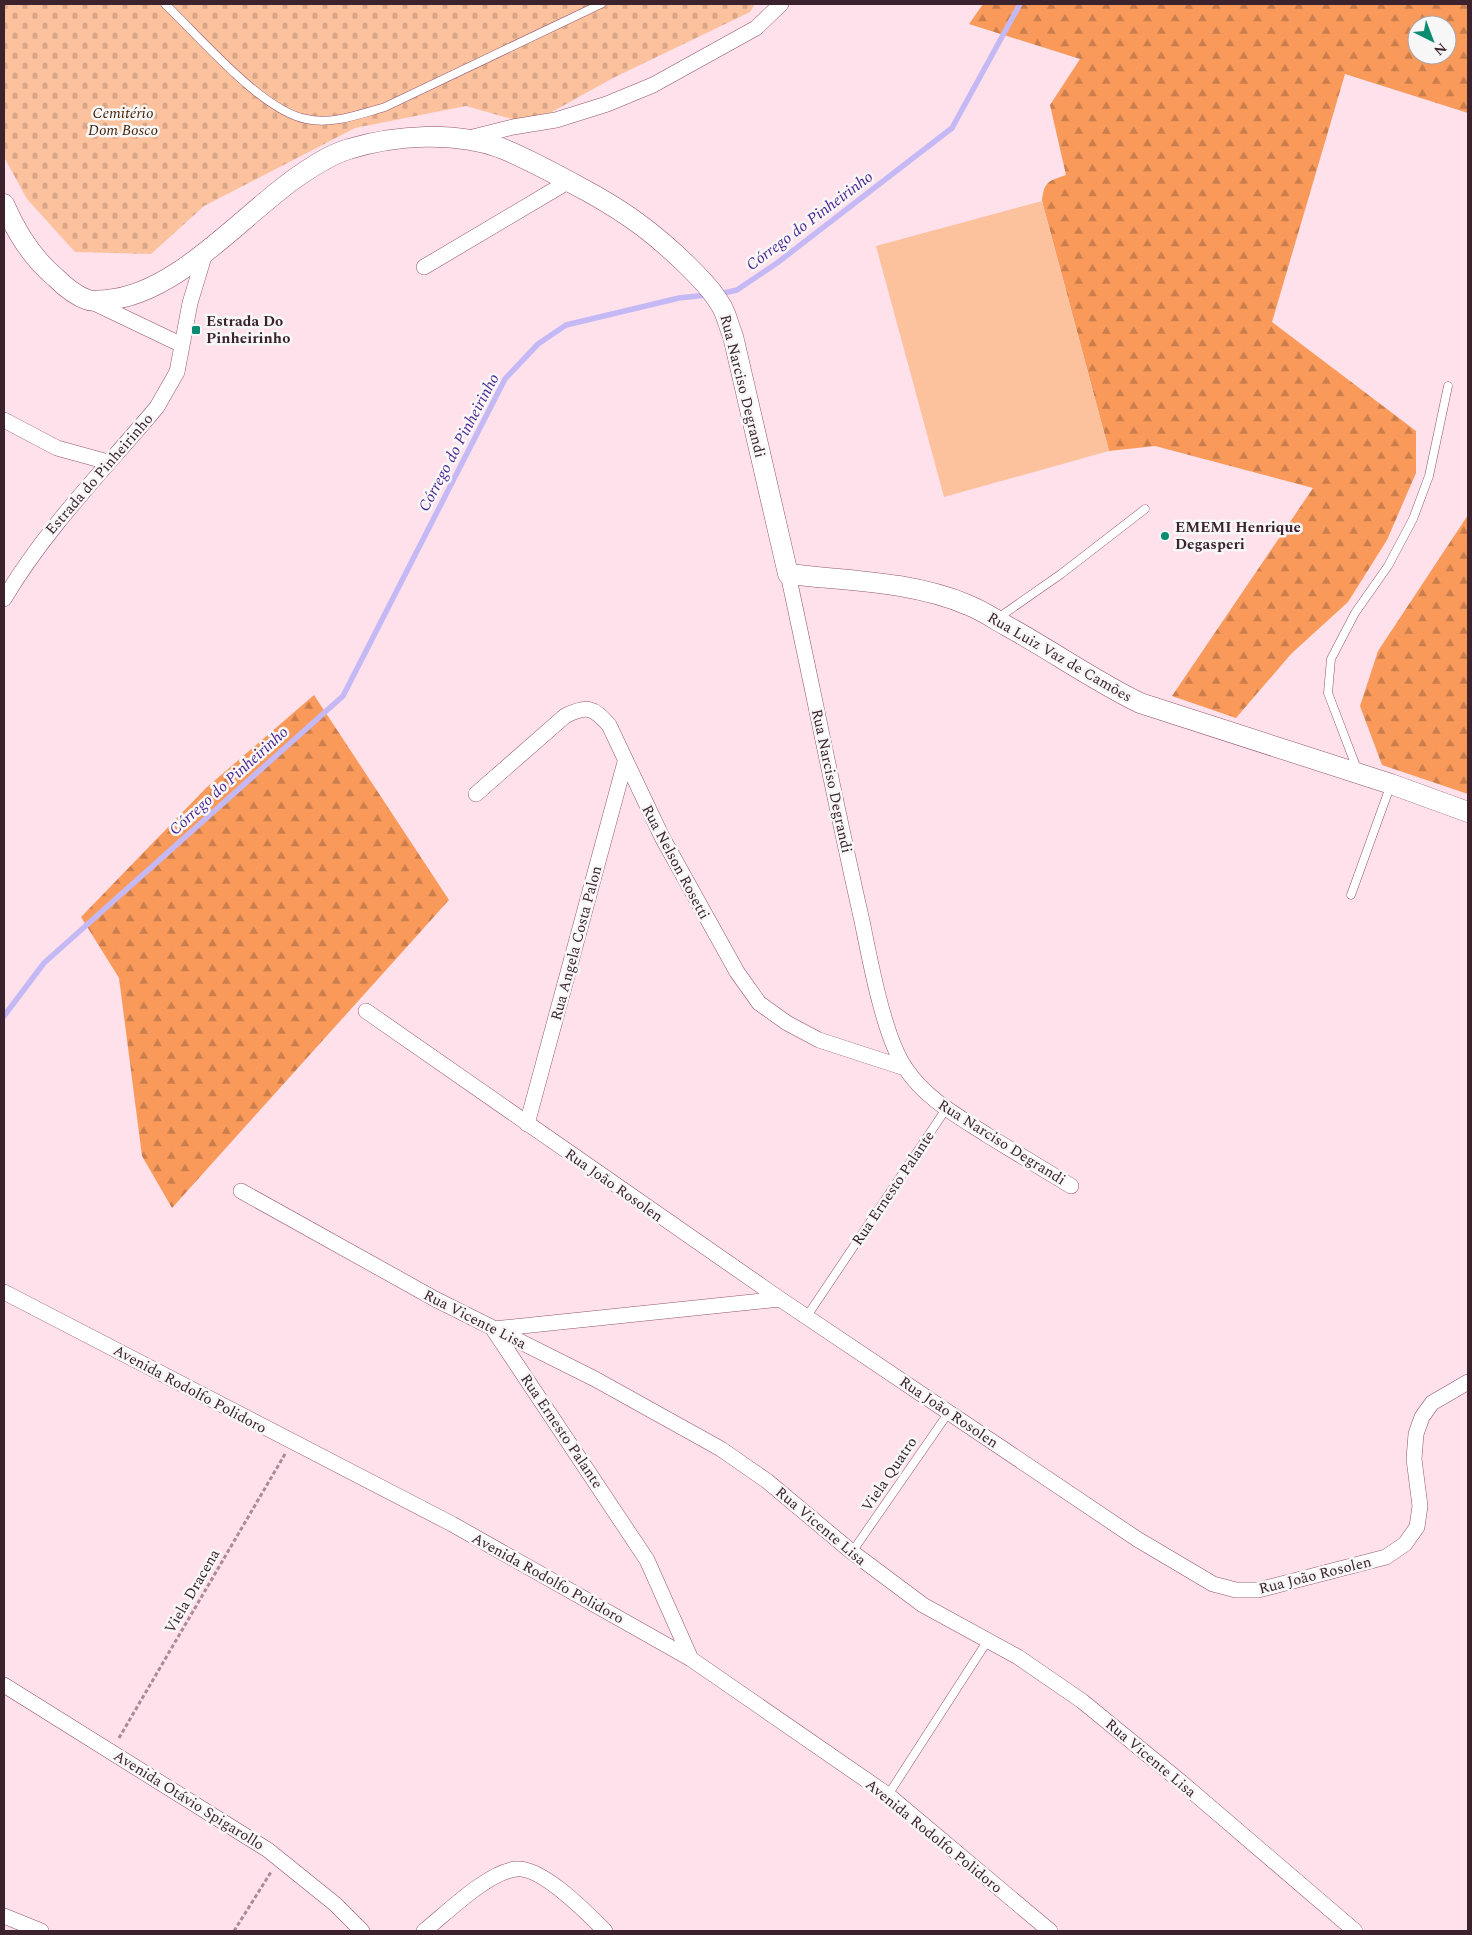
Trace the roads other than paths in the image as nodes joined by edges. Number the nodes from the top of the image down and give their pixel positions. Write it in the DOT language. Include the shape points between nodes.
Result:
graph roads {
  1 [pos="165,4"];
  2 [pos="601,4"];
  3 [pos="782,4"];
  4 [pos="465,139"];
  5 [pos="569,181"];
  6 [pos="4,204"];
  7 [pos="206,250"];
  8 [pos="424,267"];
  9 [pos="90,301"];
  10 [pos="182,345"];
  11 [pos="1448,386"];
  12 [pos="4,420"];
  13 [pos="108,462"];
  14 [pos="1145,509"];
  15 [pos="788,574"];
  16 [pos="4,599"];
  17 [pos="996,619"];
  18 [pos="625,762"];
  19 [pos="1358,773"];
  20 [pos="1391,784"];
  21 [pos="476,794"];
  22 [pos="1468,812"];
  23 [pos="1350,895"];
  24 [pos="366,1011"];
  25 [pos="905,1068"];
  26 [pos="946,1109"];
  27 [pos="527,1124"];
  28 [pos="1071,1186"];
  29 [pos="241,1191"];
  30 [pos="4,1292"];
  31 [pos="780,1298"];
  32 [pos="807,1316"];
  33 [pos="493,1329"];
  34 [pos="1468,1382"];
  35 [pos="949,1412"];
  36 [pos="852,1552"];
  37 [pos="988,1640"];
  38 [pos="691,1659"];
  39 [pos="4,1685"];
  40 [pos="888,1795"];
  41 [pos="4,1916"];
  42 [pos="41,1931"];
  43 [pos="362,1931"];
  44 [pos="424,1931"];
  45 [pos="606,1931"];
  46 [pos="1050,1931"];
  47 [pos="1355,1931"];
  1 -- 2 [label="lane" via="275,107 289,115 324,121 349,118 385,107"];
  3 -- 4 [label="street" via="756,28 653,85 556,120"];
  4 -- 5 [label="main road" via="499,148"];
  4 -- 7 [label="main road" via="384,141 347,149 312,167 272,194"];
  5 -- 8 [label="street"];
  5 -- 15 [label="main road, Rua Narciso Degrandi" via="646,227 716,297 733,336"];
  6 -- 9 [label="main road" via="14,228 43,267 64,286"];
  7 -- 9 [label="main road" via="148,290 121,299"];
  7 -- 10 [label="street, Estrada do Pinheirinho" via="190,302"];
  9 -- 10 [label="street"];
  10 -- 13 [label="street, Estrada do Pinheirinho" via="177,372 157,407"];
  11 -- 19 [label="lane" via="1429,476 1413,520 1388,566 1355,613 1331,659 1328,693"];
  12 -- 13 [label="street" via="57,448"];
  13 -- 16 [label="street, Estrada do Pinheirinho" via="31,554"];
  14 -- 17 [label="lane"];
  15 -- 17 [label="main road, Rua Luiz Vaz de Camões" via="943,595"];
  15 -- 25 [label="street, Rua Narciso Degrandi" via="865,936 886,1022"];
  17 -- 19 [label="main road, Rua Luiz Vaz de Camões" via="1140,703"];
  18 -- 21 [label="street, Rua Nelson Rosetti" via="609,725 600,714 579,708 541,735"];
  18 -- 25 [label="street, Rua Nelson Rosetti" via="702,911 759,1003 819,1040"];
  18 -- 27 [label="street, Rua Angela Costa Palon"];
  19 -- 20 [label="main road, Rua Luiz Vaz de Camões"];
  20 -- 22 [label="main road, Rua Luiz Vaz de Camões"];
  20 -- 23 [label="lane"];
  24 -- 27 [label="street, Rua João Rosolen"];
  25 -- 26 [label="street, Rua Narciso Degrandi"];
  26 -- 28 [label="street, Rua Narciso Degrandi"];
  26 -- 32 [label="lane, Rua Ernesto Palante"];
  27 -- 31 [label="street, Rua João Rosolen"];
  29 -- 33 [label="street, Rua Vicente Lisa"];
  30 -- 38 [label="street, Avenida Rodolfo Polidoro" via="452,1524"];
  31 -- 32 [label="street, Rua João Rosolen"];
  31 -- 33 [label="street"];
  32 -- 35 [label="street, Rua João Rosolen"];
  33 -- 36 [label="street, Rua Vicente Lisa" via="595,1379 721,1449 768,1481"];
  33 -- 38 [label="street, Rua Ernesto Palante" via="642,1552"];
  34 -- 35 [label="street, Rua João Rosolen" via="1432,1403 1422,1417 1416,1434 1414,1459 1420,1506 1417,1527 1405,1544 1386,1557 1258,1590 1236,1590 1213,1584 1137,1539"];
  35 -- 36 [label="lane, Viela Quatro"];
  36 -- 37 [label="street, Rua Vicente Lisa" via="923,1605"];
  37 -- 40 [label="lane"];
  37 -- 47 [label="street, Rua Vicente Lisa" via="1043,1672 1082,1701"];
  38 -- 40 [label="street, Avenida Rodolfo Polidoro"];
  39 -- 43 [label="street, Avenida Otávio Spigarollo" via="279,1858"];
  40 -- 46 [label="street, Avenida Rodolfo Polidoro"];
  41 -- 42 [label="street"];
  44 -- 45 [label="street" via="487,1881 516,1869 552,1883"];
}
